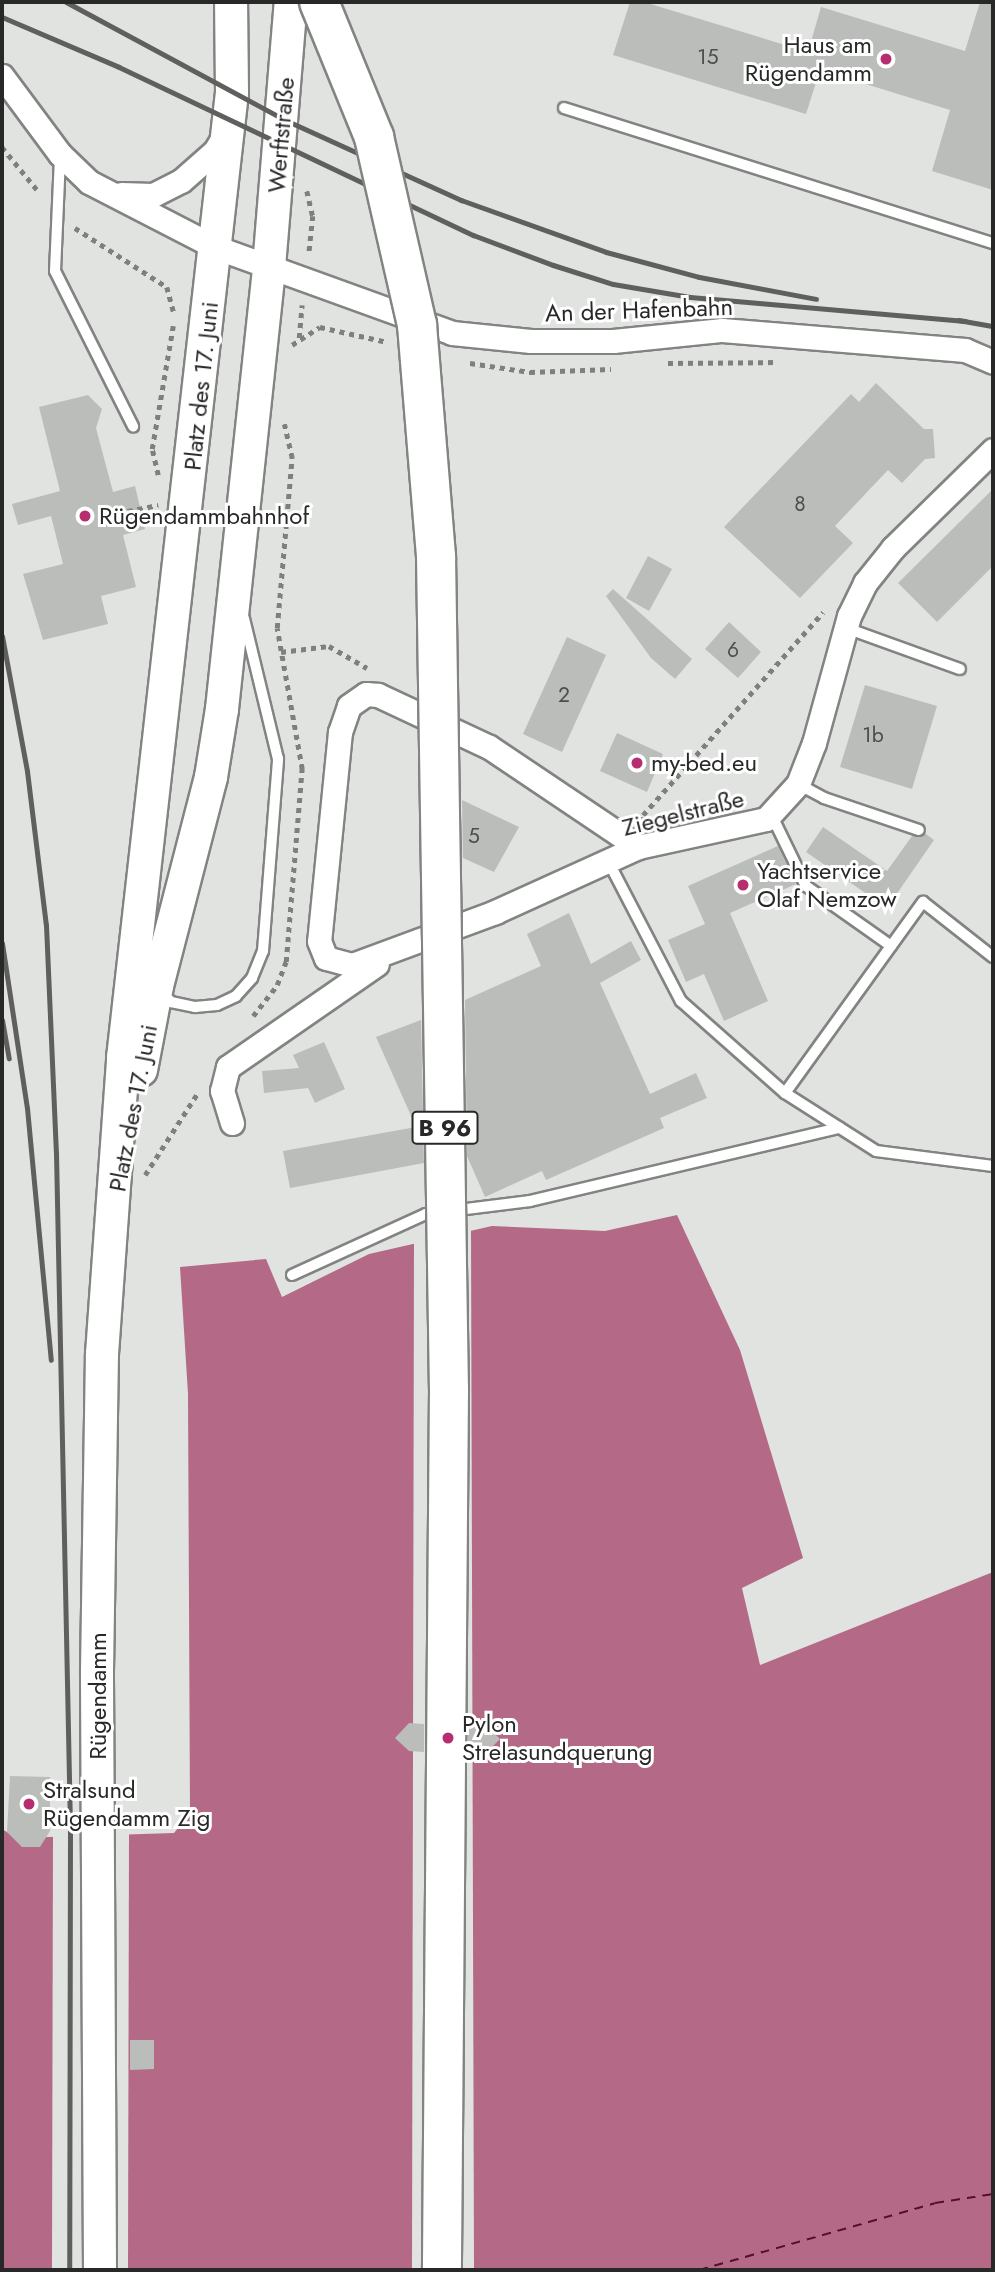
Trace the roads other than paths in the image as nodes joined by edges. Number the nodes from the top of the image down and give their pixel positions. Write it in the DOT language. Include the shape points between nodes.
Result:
graph roads {
  1 [pos="231,2"];
  2 [pos="291,2"];
  3 [pos="319,2"];
  4 [pos="2,76"];
  5 [pos="564,108"];
  6 [pos="227,131"];
  7 [pos="60,154"];
  8 [pos="89,182"];
  9 [pos="993,243"];
  10 [pos="215,247"];
  11 [pos="269,268"];
  12 [pos="993,362"];
  13 [pos="134,426"];
  14 [pos="993,450"];
  15 [pos="239,562"];
  16 [pos="846,628"];
  17 [pos="960,669"];
  18 [pos="798,784"];
  19 [pos="771,814"];
  20 [pos="919,830"];
  21 [pos="638,847"];
  22 [pos="608,861"];
  23 [pos="139,923"];
  24 [pos="891,946"];
  25 [pos="397,951"];
  26 [pos="993,957"];
  27 [pos="157,986"];
  28 [pos="785,1093"];
  29 [pos="232,1123"];
  30 [pos="840,1128"];
  31 [pos="993,1167"];
  32 [pos="114,1206"];
  33 [pos="292,1275"];
  34 [pos="100,2270"];
  35 [pos="442,2270"];
  1 -- 6 [label="main road" via="232,93"];
  2 -- 11 [label="main road, Werftstraße"];
  3 -- 35 [label="highway, B 96, bridge" via="374,137 418,325 436,556 449,1389"];
  4 -- 7 [label="street"];
  5 -- 9 [label="lane"];
  6 -- 8 [label="street" via="200,167 153,195 128,197"];
  6 -- 10 [label="main road"];
  7 -- 8 [label="street"];
  7 -- 13 [label="lane" via="55,271"];
  8 -- 10 [label="street, An der Hafenbahn"];
  10 -- 11 [label="street, An der Hafenbahn"];
  10 -- 23 [label="main road, Platz des 17. Juni"];
  11 -- 12 [label="street, An der Hafenbahn" via="452,333 531,341 613,341 722,330 965,350"];
  11 -- 15 [label="main road, Platz des 17. Juni"];
  14 -- 16 [label="street, Ziegelstraße" via="893,548 865,583"];
  15 -- 27 [label="main road, Platz des 17. Juni" via="211,777"];
  15 -- 27 [label="lane" via="249,642 278,759 263,951 252,978 236,996 217,1005 171,1002"];
  16 -- 17 [label="lane"];
  16 -- 18 [label="street, Ziegelstraße"];
  18 -- 19 [label="street, Ziegelstraße"];
  18 -- 20 [label="lane" via="824,799"];
  19 -- 21 [label="street, Ziegelstraße" via="708,834"];
  19 -- 24 [label="lane" via="806,886"];
  21 -- 22 [label="street, Ziegelstraße"];
  21 -- 25 [label="street, Ziegelstraße" via="489,747 378,695 366,694 349,706 340,733 319,941 326,958 352,965"];
  22 -- 25 [label="street, Ziegelstraße"];
  22 -- 28 [label="lane" via="681,1001"];
  23 -- 27 [label="lane" via="147,969"];
  23 -- 32 [label="main road, Platz des 17. Juni" via="123,1058"];
  24 -- 26 [label="lane" via="923,902"];
  24 -- 28 [label="lane"];
  25 -- 29 [label="street, Ziegelstraße" via="228,1067 222,1091"];
  27 -- 32 [label="main road, Platz des 17. Juni"];
  28 -- 30 [label="lane"];
  30 -- 31 [label="lane" via="876,1151"];
  30 -- 33 [label="lane" via="530,1201 426,1214"];
  32 -- 34 [label="main road, Rügendamm" via="102,1354"];
}
